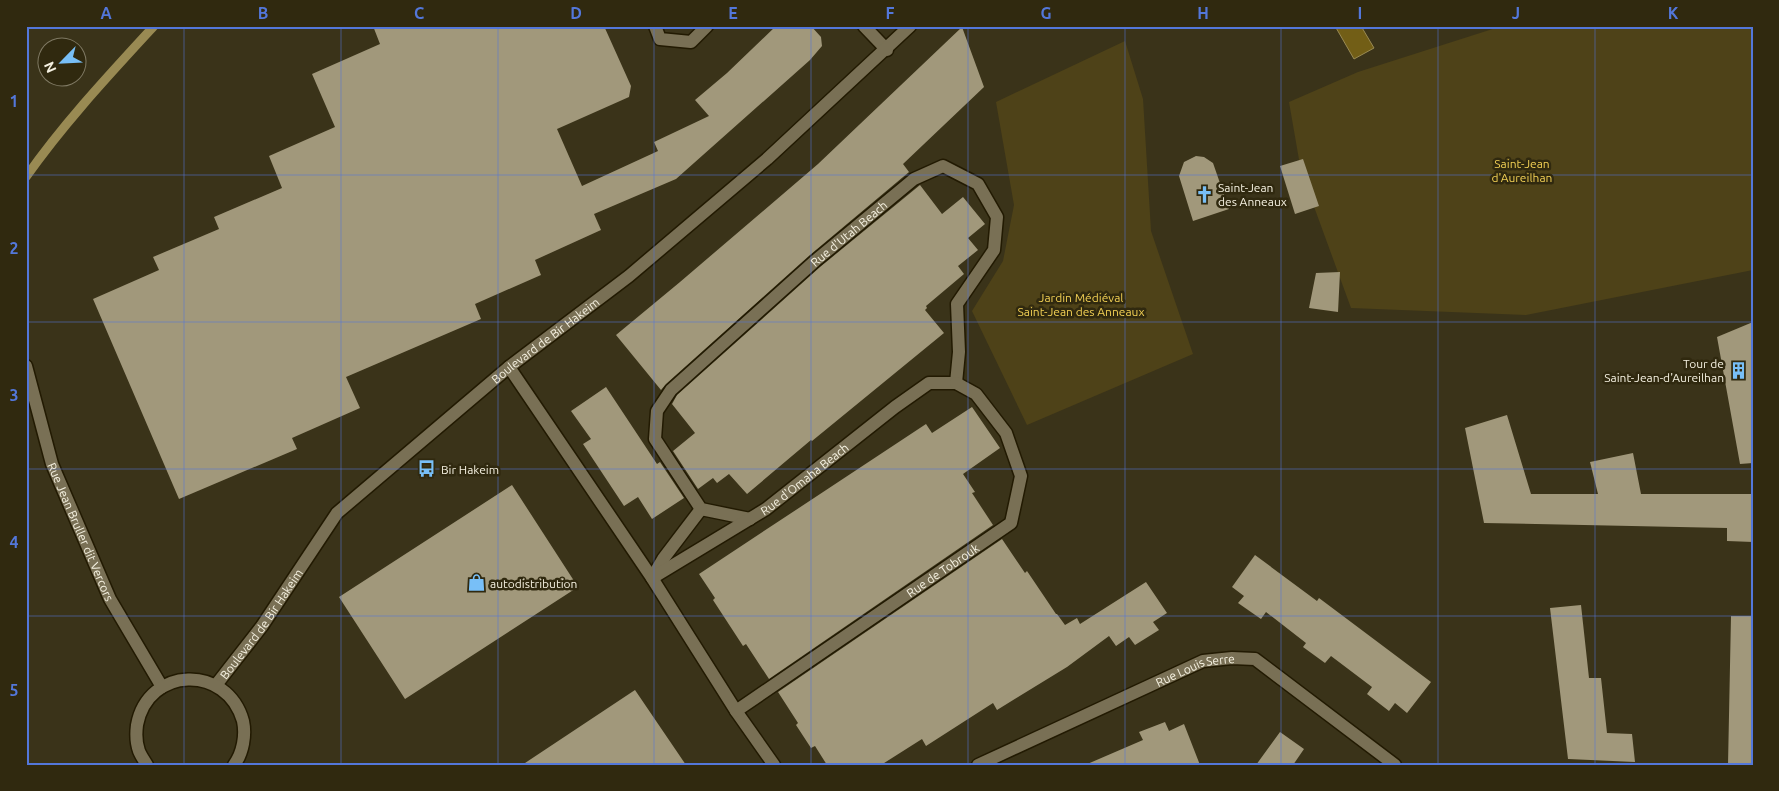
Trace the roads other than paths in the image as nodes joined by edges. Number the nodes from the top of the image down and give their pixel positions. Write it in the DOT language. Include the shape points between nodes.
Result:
graph roads {
  1 [pos="655,26"];
  2 [pos="707,26"];
  3 [pos="864,26"];
  4 [pos="910,26"];
  5 [pos="887,50"];
  6 [pos="26,366"];
  7 [pos="509,367"];
  8 [pos="956,383"];
  9 [pos="701,508"];
  10 [pos="750,519"];
  11 [pos="652,578"];
  12 [pos="216,685"];
  13 [pos="162,687"];
  14 [pos="736,711"];
  15 [pos="147,765"];
  16 [pos="234,765"];
  17 [pos="774,765"];
  18 [pos="978,765"];
  19 [pos="1395,765"];
  1 -- 2 [label="street" via="660,39 690,42"];
  3 -- 5 [label="street"];
  4 -- 5 [label="street, Boulevard de Bir Hakeim"];
  5 -- 7 [label="street, Boulevard de Bir Hakeim" via="767,159 629,276"];
  6 -- 13 [label="street, Rue Jean Bruller dit Vercors" via="56,473 110,599"];
  7 -- 11 [label="street"];
  7 -- 12 [label="street, Boulevard de Bir Hakeim" via="337,514 262,626"];
  8 -- 9 [label="street, Rue d'Utah Beach" via="959,352 957,304 994,250 997,217 978,184 943,166 906,185 815,261 671,390 657,410 655,438"];
  8 -- 10 [label="street, Rue d'Omaha Beach" via="929,383 774,504"];
  8 -- 14 [label="street, Rue de Tobrouk" via="976,394 1006,433 1021,476 1011,523"];
  9 -- 10 [label="street"];
  9 -- 11 [label="street"];
  10 -- 11 [label="street, Rue d'Omaha Beach"];
  11 -- 14 [label="street"];
  12 -- 13 [label="street" via="197,679 179,680"];
  12 -- 16 [label="street" via="239,710 244,726 243,744"];
  13 -- 15 [label="street" via="148,699 139,714 136,732 139,750"];
  14 -- 17 [label="street"];
  18 -- 19 [label="street, Rue Louis Serre" via="1203,661 1232,658 1255,659"];
}
